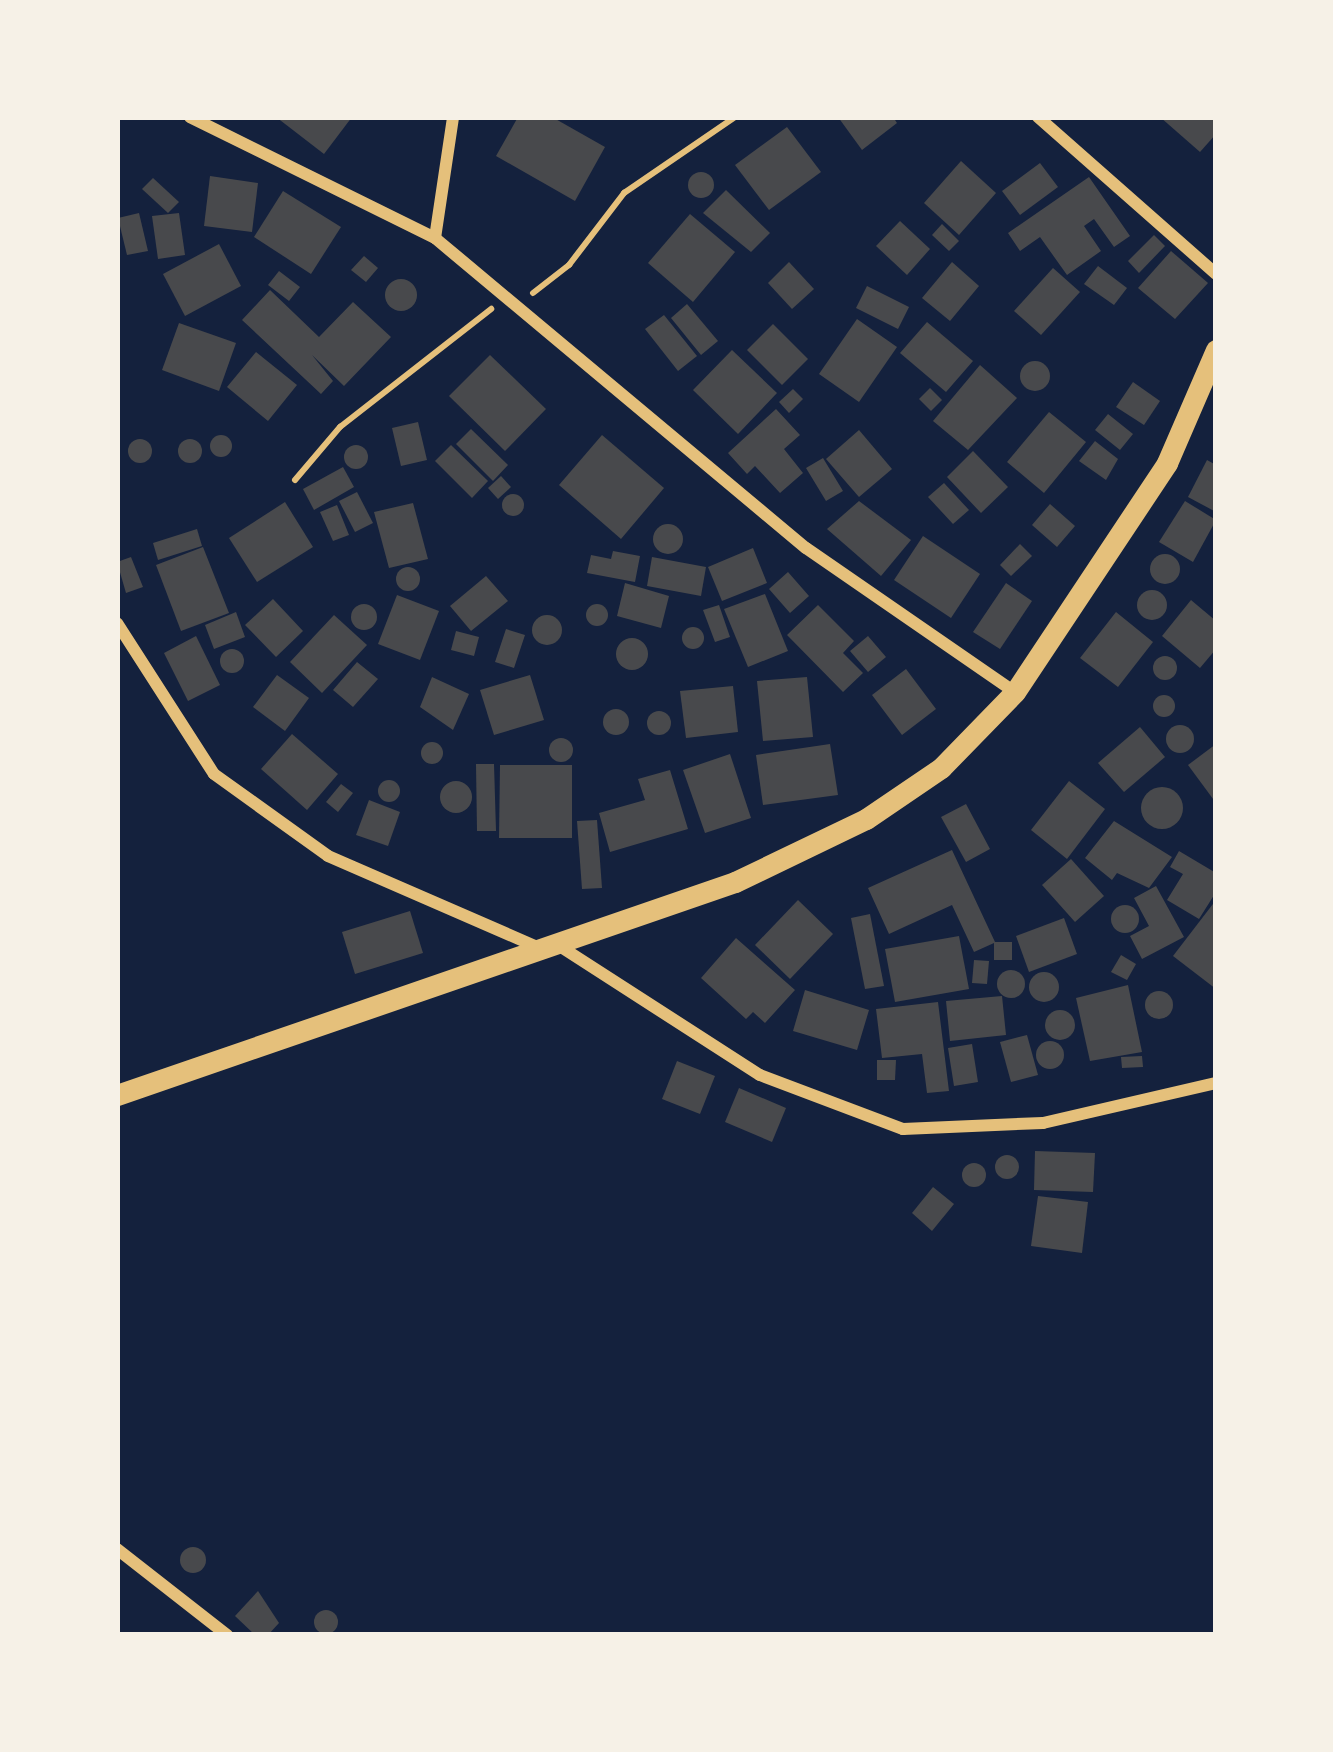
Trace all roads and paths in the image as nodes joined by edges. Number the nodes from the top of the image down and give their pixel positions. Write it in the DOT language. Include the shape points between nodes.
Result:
graph roads {
  1 [pos="190,117"];
  2 [pos="452,117"];
  3 [pos="1038,117"];
  4 [pos="435,238"];
  5 [pos="1216,274"];
  6 [pos="1216,350"];
  7 [pos="117,623"];
  8 [pos="1015,692"];
  9 [pos="550,947"];
  10 [pos="1216,1083"];
  11 [pos="117,1095"];
  12 [pos="117,1549"];
  13 [pos="227,1635"];
  1 -- 4 [label="street"];
  2 -- 4 [label="street"];
  3 -- 5 [label="street"];
  4 -- 8 [label="street" via="806,548"];
  6 -- 8 [label="main road" via="1167,463"];
  7 -- 9 [label="street" via="214,774 328,856"];
  8 -- 9 [label="main road" via="941,768 866,819 735,882"];
  9 -- 10 [label="street" via="760,1075 903,1129 1043,1123"];
  9 -- 11 [label="main road"];
  12 -- 13 [label="street"];
}
